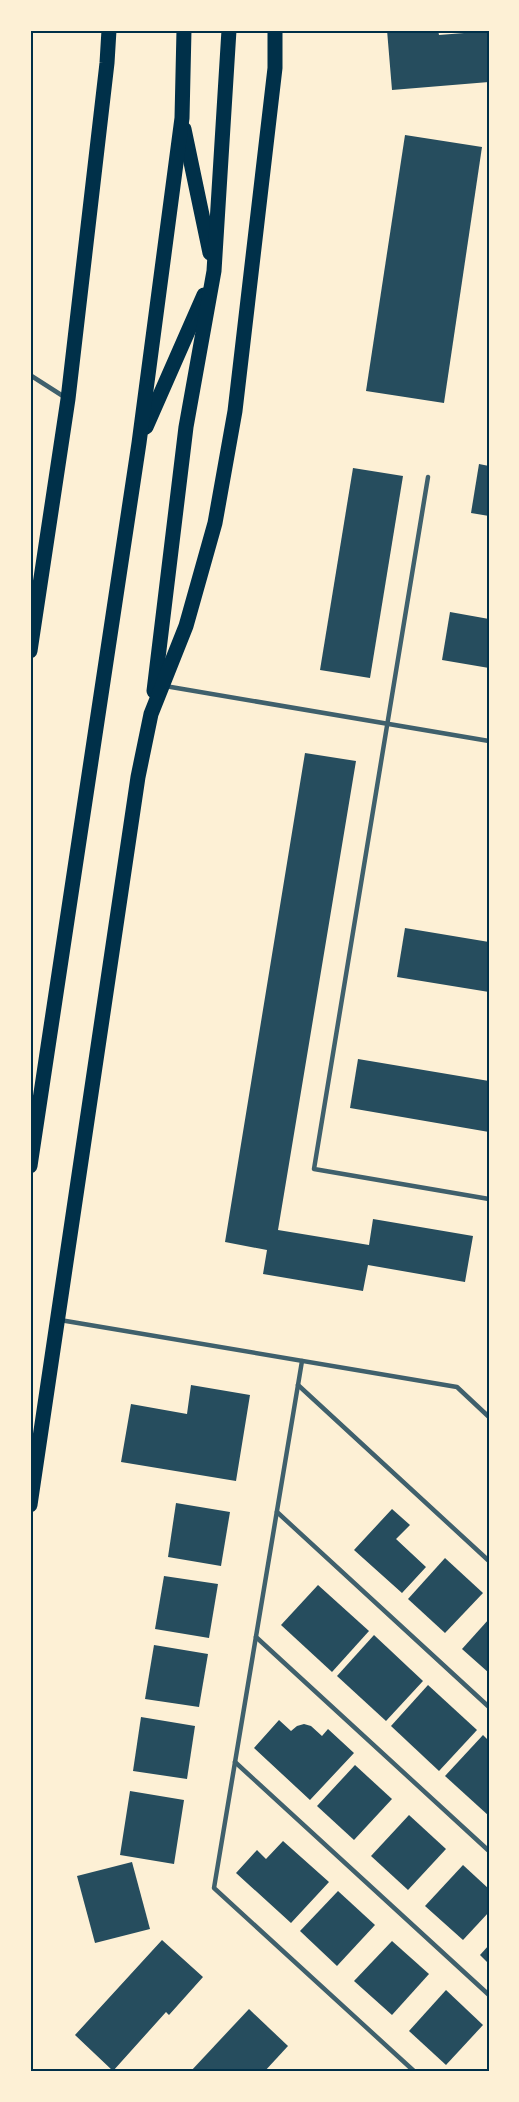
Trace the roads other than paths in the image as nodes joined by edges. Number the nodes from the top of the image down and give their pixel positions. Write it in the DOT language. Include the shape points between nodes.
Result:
graph roads {
  1 [pos="109,30"];
  2 [pos="184,30"];
  3 [pos="229,30"];
  4 [pos="275,30"];
  5 [pos="182,118"];
  6 [pos="214,271"];
  7 [pos="30,375"];
  8 [pos="68,399"];
  9 [pos="139,443"];
  10 [pos="428,477"];
  11 [pos="30,651"];
  12 [pos="162,685"];
  13 [pos="151,714"];
  14 [pos="388,724"];
  15 [pos="489,741"];
  16 [pos="30,1166"];
  17 [pos="489,1198"];
  18 [pos="57,1319"];
  19 [pos="302,1361"];
  20 [pos="298,1385"];
  21 [pos="489,1417"];
  22 [pos="30,1505"];
  23 [pos="277,1512"];
  24 [pos="489,1561"];
  25 [pos="256,1637"];
  26 [pos="489,1707"];
  27 [pos="235,1762"];
  28 [pos="489,1851"];
  29 [pos="489,1995"];
  30 [pos="415,2072"];
  1 -- 8 [label="main road"];
  2 -- 5 [label="main road"];
  3 -- 6 [label="main road"];
  4 -- 12 [label="main road" via="275,68 235,411 215,523 186,626"];
  5 -- 6 [label="main road"];
  5 -- 9 [label="main road"];
  6 -- 9 [label="main road"];
  6 -- 13 [label="main road" via="186,427"];
  7 -- 8 [label="lane"];
  8 -- 11 [label="main road"];
  9 -- 16 [label="main road"];
  10 -- 14 [label="lane"];
  12 -- 13 [label="main road"];
  12 -- 14 [label="lane"];
  13 -- 18 [label="main road" via="138,777"];
  14 -- 15 [label="lane"];
  14 -- 17 [label="lane" via="314,1169"];
  18 -- 19 [label="lane"];
  18 -- 22 [label="main road"];
  19 -- 20 [label="lane"];
  19 -- 21 [label="lane" via="456,1387"];
  20 -- 23 [label="lane"];
  20 -- 24 [label="lane"];
  23 -- 25 [label="lane"];
  23 -- 26 [label="lane"];
  25 -- 27 [label="lane"];
  25 -- 28 [label="lane"];
  27 -- 29 [label="lane"];
  27 -- 30 [label="lane" via="214,1888"];
}
